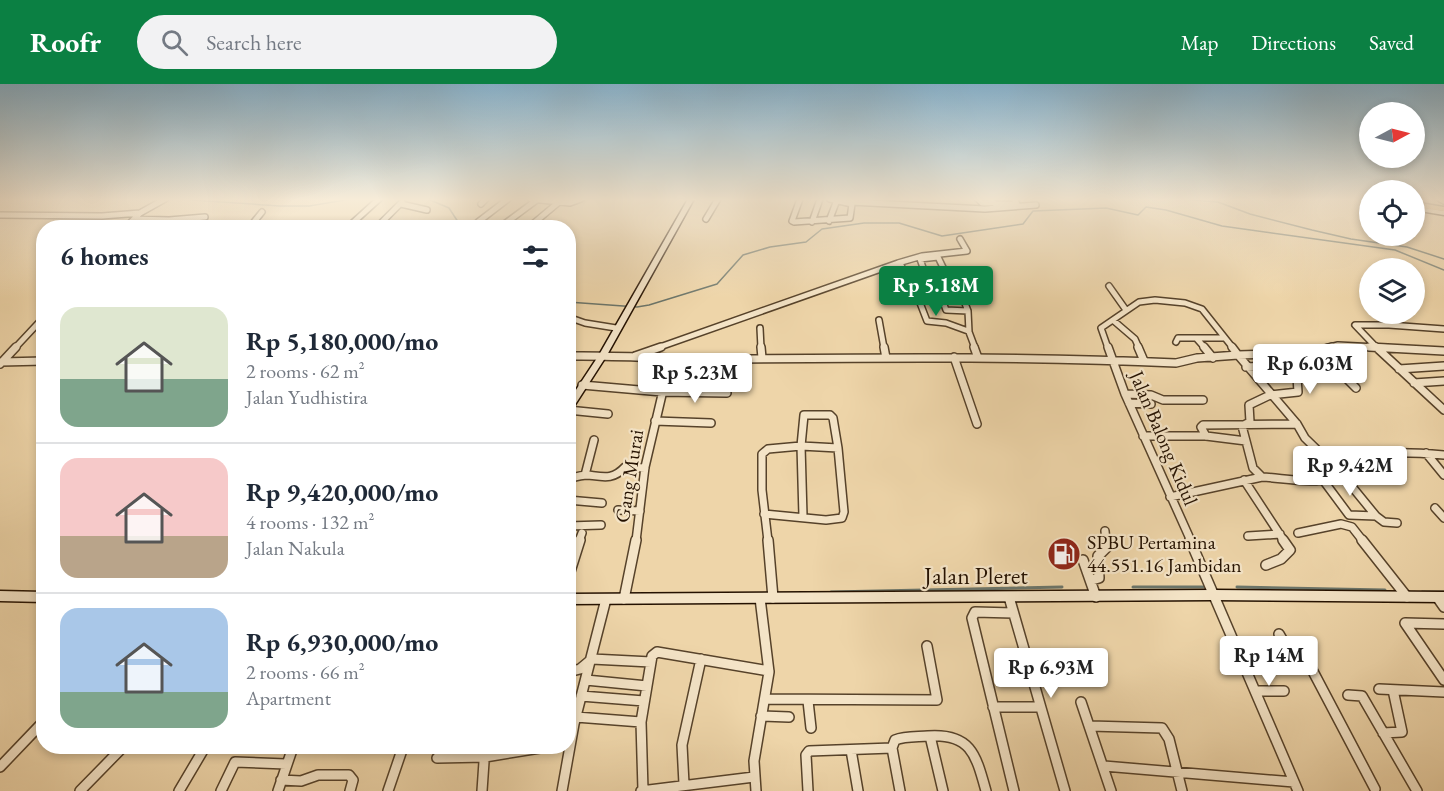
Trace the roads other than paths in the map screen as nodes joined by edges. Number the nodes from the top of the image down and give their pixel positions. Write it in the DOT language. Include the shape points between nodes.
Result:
graph roads {
  1 [pos="672,232"];
  2 [pos="960,239"];
  3 [pos="928,282"];
  4 [pos="936,282"];
  5 [pos="950,282"];
  6 [pos="912,283"];
  7 [pos="1109,286"];
  8 [pos="1126,310"];
  9 [pos="968,311"];
  10 [pos="576,320"];
  11 [pos="879,320"];
  12 [pos="1114,321"];
  13 [pos="36,325"];
  14 [pos="1389,325"];
  15 [pos="616,328"];
  16 [pos="760,328"];
  17 [pos="1444,329"];
  18 [pos="968,331"];
  19 [pos="1223,338"];
  20 [pos="1197,339"];
  21 [pos="1176,342"];
  22 [pos="1377,348"];
  23 [pos="1317,350"];
  24 [pos="1444,351"];
  25 [pos="603,355"];
  26 [pos="1238,355"];
  27 [pos="576,356"];
  28 [pos="954,357"];
  29 [pos="665,358"];
  30 [pos="729,358"];
  31 [pos="762,358"];
  32 [pos="886,358"];
  33 [pos="978,358"];
  34 [pos="1213,358"];
  35 [pos="626,359"];
  36 [pos="1113,360"];
  37 [pos="36,361"];
  38 [pos="1144,361"];
  39 [pos="1,362"];
  40 [pos="1444,366"];
  41 [pos="1246,367"];
  42 [pos="729,369"];
  43 [pos="1399,369"];
  44 [pos="1444,381"];
  45 [pos="1414,383"];
  46 [pos="582,386"];
  47 [pos="1356,388"];
  48 [pos="662,392"];
  49 [pos="727,393"];
  50 [pos="1125,394"];
  51 [pos="1270,394"];
  52 [pos="576,396"];
  53 [pos="1203,400"];
  54 [pos="1129,403"];
  55 [pos="1150,404"];
  56 [pos="1444,410"];
  57 [pos="576,411"];
  58 [pos="608,414"];
  59 [pos="655,421"];
  60 [pos="711,423"];
  61 [pos="977,424"];
  62 [pos="1244,424"];
  63 [pos="1297,424"];
  64 [pos="1143,436"];
  65 [pos="1206,436"];
  66 [pos="594,440"];
  67 [pos="1246,441"];
  68 [pos="801,446"];
  69 [pos="838,448"];
  70 [pos="1426,453"];
  71 [pos="1444,455"];
  72 [pos="645,468"];
  73 [pos="1340,471"];
  74 [pos="585,475"];
  75 [pos="1444,475"];
  76 [pos="576,477"];
  77 [pos="1262,477"];
  78 [pos="1244,480"];
  79 [pos="1323,480"];
  80 [pos="1170,497"];
  81 [pos="576,501"];
  82 [pos="602,503"];
  83 [pos="1435,508"];
  84 [pos="618,510"];
  85 [pos="640,511"];
  86 [pos="764,514"];
  87 [pos="803,516"];
  88 [pos="1376,516"];
  89 [pos="1444,518"];
  90 [pos="1397,523"];
  91 [pos="601,525"];
  92 [pos="576,526"];
  93 [pos="1105,531"];
  94 [pos="582,533"];
  95 [pos="1298,533"];
  96 [pos="1280,534"];
  97 [pos="1248,536"];
  98 [pos="576,552"];
  99 [pos="1083,560"];
  100 [pos="1266,565"];
  101 [pos="1092,579"];
  102 [pos="1213,595"];
  103 [pos="0,596"];
  104 [pos="36,597"];
  105 [pos="1009,597"];
  106 [pos="1096,597"];
  107 [pos="1407,597"];
  108 [pos="1440,597"];
  109 [pos="759,598"];
  110 [pos="773,598"];
  111 [pos="576,599"];
  112 [pos="606,599"];
  113 [pos="624,599"];
  114 [pos="1444,607"];
  115 [pos="1013,613"];
  116 [pos="1444,624"];
  117 [pos="1279,634"];
  118 [pos="927,646"];
  119 [pos="1239,650"];
  120 [pos="1290,653"];
  121 [pos="592,659"];
  122 [pos="701,659"];
  123 [pos="651,662"];
  124 [pos="576,670"];
  125 [pos="769,671"];
  126 [pos="586,680"];
  127 [pos="1444,680"];
  128 [pos="647,686"];
  129 [pos="1379,689"];
  130 [pos="1393,690"];
  131 [pos="1256,691"];
  132 [pos="1284,691"];
  133 [pos="1444,692"];
  134 [pos="1348,695"];
  135 [pos="581,696"];
  136 [pos="766,699"];
  137 [pos="808,700"];
  138 [pos="644,701"];
  139 [pos="1082,702"];
  140 [pos="993,708"];
  141 [pos="1039,708"];
  142 [pos="576,712"];
  143 [pos="761,716"];
  144 [pos="789,717"];
  145 [pos="576,722"];
  146 [pos="641,722"];
  147 [pos="1090,726"];
  148 [pos="811,728"];
  149 [pos="36,729"];
  150 [pos="1383,733"];
  151 [pos="930,736"];
  152 [pos="892,748"];
  153 [pos="851,750"];
  154 [pos="116,754"];
  155 [pos="201,754"];
  156 [pos="290,754"];
  157 [pos="401,754"];
  158 [pos="469,754"];
  159 [pos="485,754"];
  160 [pos="567,754"];
  161 [pos="437,758"];
  162 [pos="286,764"];
  163 [pos="1104,766"];
  164 [pos="0,767"];
  165 [pos="1177,771"];
  166 [pos="754,777"];
  167 [pos="281,780"];
  168 [pos="684,784"];
  169 [pos="1296,787"];
  170 [pos="1375,789"];
  171 [pos="80,791"];
  172 [pos="179,791"];
  173 [pos="220,791"];
  174 [pos="278,791"];
  175 [pos="350,791"];
  176 [pos="388,791"];
  177 [pos="482,791"];
  178 [pos="562,791"];
  179 [pos="641,791"];
  180 [pos="756,791"];
  181 [pos="808,791"];
  182 [pos="858,791"];
  183 [pos="900,791"];
  184 [pos="943,791"];
  185 [pos="986,791"];
  186 [pos="1014,791"];
  187 [pos="1065,791"];
  188 [pos="1111,791"];
  189 [pos="1182,791"];
  190 [pos="1417,791"];
  1 -- 15 [label="main road"];
  2 -- 35 [label="street" via="967,251 898,263"];
  3 -- 4 [label="street"];
  3 -- 5 [label="street" via="920,259 938,257"];
  3 -- 6 [label="street"];
  4 -- 5 [label="street"];
  4 -- 9 [label="street" via="946,310"];
  5 -- 9 [label="street" via="957,283"];
  6 -- 6 [label="street" via="887,285 883,270 901,265"];
  6 -- 18 [label="street" via="927,321"];
  7 -- 8 [label="street"];
  8 -- 12 [label="street"];
  8 -- 19 [label="street" via="1148,300 1192,304 1205,313"];
  9 -- 18 [label="street"];
  10 -- 15 [label="street"];
  11 -- 32 [label="street"];
  12 -- 36 [label="street, Jalan Balong Kidul" via="1100,330"];
  12 -- 38 [label="street" via="1135,339"];
  13 -- 39 [label="street"];
  14 -- 17 [label="street"];
  14 -- 22 [label="street" via="1355,324"];
  15 -- 25 [label="main road"];
  16 -- 31 [label="street"];
  18 -- 33 [label="street"];
  19 -- 20 [label="street"];
  19 -- 26 [label="street"];
  20 -- 21 [label="street" via="1178,338"];
  20 -- 34 [label="street"];
  22 -- 23 [label="street" via="1338,345"];
  22 -- 24 [label="street"];
  22 -- 43 [label="street"];
  23 -- 26 [label="street"];
  23 -- 47 [label="street"];
  25 -- 27 [label="street"];
  25 -- 35 [label="street"];
  25 -- 46 [label="main road"];
  26 -- 34 [label="street"];
  26 -- 41 [label="street"];
  28 -- 32 [label="street"];
  28 -- 33 [label="street"];
  28 -- 61 [label="street"];
  29 -- 30 [label="street"];
  29 -- 35 [label="street"];
  29 -- 48 [label="street, Gang Murai"];
  30 -- 31 [label="street"];
  30 -- 42 [label="street"];
  31 -- 32 [label="street"];
  33 -- 36 [label="street"];
  34 -- 38 [label="street" via="1176,363"];
  36 -- 38 [label="street"];
  36 -- 50 [label="street, Jalan Balong Kidul"];
  37 -- 39 [label="street"];
  40 -- 43 [label="street"];
  41 -- 51 [label="street"];
  41 -- 51 [label="street" via="1288,364 1297,377 1298,392"];
  43 -- 45 [label="street"];
  44 -- 45 [label="street"];
  45 -- 56 [label="street"];
  46 -- 48 [label="street"];
  46 -- 52 [label="main road"];
  48 -- 49 [label="street"];
  48 -- 59 [label="street, Gang Murai"];
  50 -- 53 [label="street" via="1163,400"];
  50 -- 54 [label="street, Jalan Balong Kidul"];
  51 -- 62 [label="street" via="1250,405 1251,422"];
  51 -- 63 [label="street"];
  54 -- 55 [label="street"];
  54 -- 64 [label="street, Jalan Balong Kidul"];
  57 -- 58 [label="street"];
  59 -- 60 [label="street"];
  59 -- 72 [label="street, Gang Murai"];
  62 -- 63 [label="street"];
  62 -- 65 [label="street" via="1203,425"];
  62 -- 67 [label="street"];
  63 -- 73 [label="street" via="1318,453"];
  64 -- 65 [label="street"];
  64 -- 80 [label="street, Jalan Balong Kidul"];
  65 -- 67 [label="street"];
  66 -- 74 [label="street"];
  67 -- 77 [label="street" via="1253,468"];
  68 -- 69 [label="street"];
  68 -- 69 [label="street" via="802,416 828,415 833,418"];
  68 -- 86 [label="street" via="768,449 762,454"];
  68 -- 87 [label="street"];
  69 -- 87 [label="street" via="844,515 837,520"];
  70 -- 71 [label="street"];
  70 -- 73 [label="street" via="1375,455 1348,462"];
  70 -- 75 [label="street"];
  72 -- 74 [label="street" via="625,467 609,478"];
  72 -- 85 [label="street, Gang Murai"];
  73 -- 79 [label="street"];
  73 -- 88 [label="street"];
  74 -- 76 [label="street"];
  77 -- 78 [label="street"];
  77 -- 79 [label="street"];
  78 -- 80 [label="street"];
  78 -- 96 [label="street"];
  79 -- 88 [label="street" via="1349,515"];
  80 -- 102 [label="street, Jalan Balong Kidul"];
  81 -- 82 [label="street"];
  83 -- 89 [label="street"];
  84 -- 85 [label="street"];
  85 -- 113 [label="street, Gang Murai"];
  86 -- 87 [label="street"];
  86 -- 110 [label="street"];
  88 -- 90 [label="street" via="1384,522"];
  91 -- 92 [label="street"];
  93 -- 101 [label="street" via="1107,548 1098,556 1099,578"];
  94 -- 98 [label="street"];
  95 -- 107 [label="street" via="1341,524 1352,527"];
  96 -- 97 [label="street"];
  96 -- 100 [label="street" via="1290,550"];
  99 -- 101 [label="street"];
  101 -- 106 [label="street"];
  102 -- 106 [label="main road, Jalan Pleret"];
  102 -- 107 [label="main road, Jalan Pleret"];
  102 -- 119 [label="street, Jalan Balong Kidul"];
  103 -- 104 [label="main road"];
  105 -- 106 [label="main road, Jalan Pleret"];
  105 -- 110 [label="main road, Jalan Pleret"];
  105 -- 115 [label="street"];
  107 -- 108 [label="main road, Jalan Pleret"];
  108 -- 114 [label="street"];
  109 -- 110 [label="main road, Jalan Pleret"];
  109 -- 113 [label="main road, Jalan Pleret"];
  109 -- 125 [label="street"];
  111 -- 112 [label="main road, Jalan Pleret"];
  112 -- 113 [label="main road, Jalan Pleret"];
  112 -- 121 [label="street"];
  115 -- 140 [label="street" via="972,614"];
  115 -- 141 [label="street"];
  116 -- 127 [label="street" via="1405,623"];
  117 -- 120 [label="street"];
  118 -- 137 [label="street" via="937,700"];
  119 -- 120 [label="street"];
  119 -- 131 [label="street, Jalan Balong Kidul"];
  120 -- 170 [label="street" via="1307,660"];
  121 -- 123 [label="street"];
  121 -- 124 [label="street"];
  121 -- 126 [label="street"];
  122 -- 123 [label="street" via="660,652 654,654"];
  122 -- 125 [label="street"];
  122 -- 168 [label="street" via="682,745"];
  123 -- 128 [label="street"];
  125 -- 136 [label="street"];
  126 -- 128 [label="street"];
  126 -- 135 [label="street"];
  128 -- 138 [label="street"];
  129 -- 130 [label="street"];
  130 -- 133 [label="street"];
  130 -- 150 [label="street" via="1402,732"];
  131 -- 132 [label="street"];
  131 -- 169 [label="street, Jalan Balong Kidul"];
  134 -- 150 [label="street" via="1362,696"];
  135 -- 138 [label="street"];
  135 -- 142 [label="street"];
  136 -- 137 [label="street"];
  136 -- 143 [label="street"];
  137 -- 148 [label="street"];
  138 -- 146 [label="street"];
  139 -- 147 [label="street"];
  140 -- 141 [label="street"];
  140 -- 186 [label="street"];
  141 -- 187 [label="street"];
  143 -- 144 [label="street"];
  143 -- 166 [label="street"];
  145 -- 146 [label="street"];
  146 -- 179 [label="street"];
  147 -- 163 [label="street"];
  147 -- 165 [label="street" via="1162,728"];
  149 -- 164 [label="street"];
  150 -- 190 [label="street"];
  151 -- 152 [label="street" via="899,738"];
  151 -- 184 [label="street"];
  151 -- 185 [label="street" via="953,736 969,746 979,761"];
  152 -- 153 [label="street"];
  152 -- 183 [label="street"];
  153 -- 181 [label="street" via="809,751"];
  153 -- 182 [label="street"];
  154 -- 171 [label="street"];
  155 -- 172 [label="street"];
  156 -- 162 [label="street"];
  157 -- 176 [label="street"];
  158 -- 161 [label="street"];
  159 -- 177 [label="street"];
  160 -- 178 [label="street"];
  162 -- 167 [label="street"];
  162 -- 173 [label="street" via="235,762"];
  163 -- 165 [label="street"];
  163 -- 188 [label="street"];
  165 -- 169 [label="street"];
  165 -- 189 [label="street"];
  166 -- 168 [label="street"];
  166 -- 180 [label="street"];
  167 -- 174 [label="street"];
  167 -- 175 [label="street" via="349,775 353,780"];
  168 -- 179 [label="street"];
}
